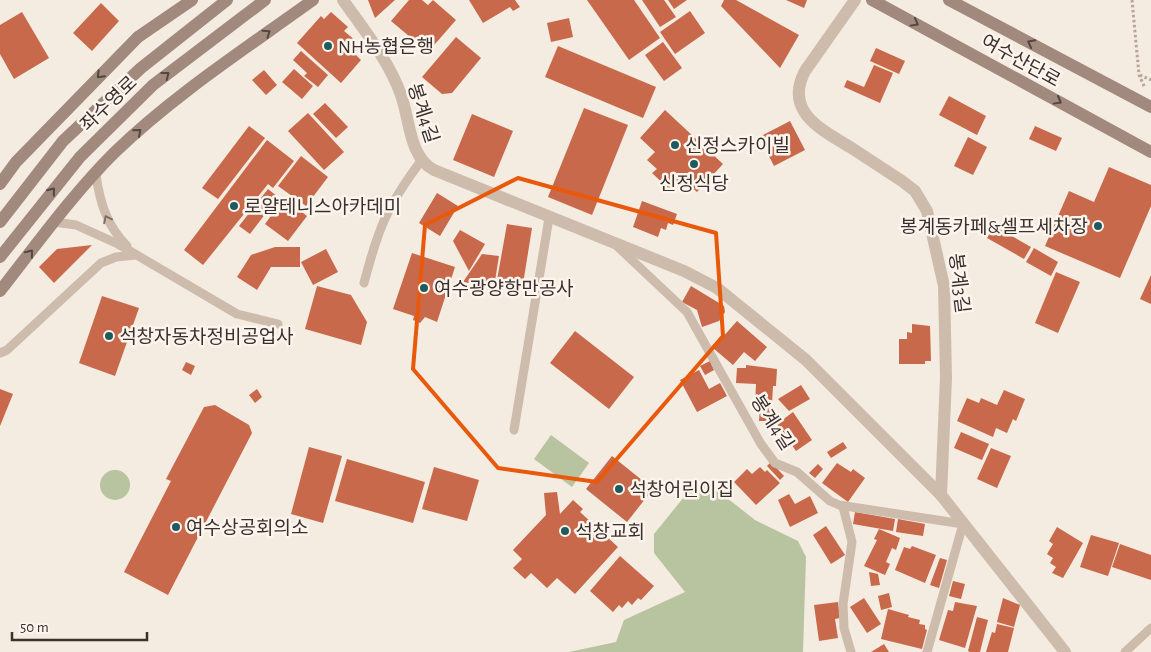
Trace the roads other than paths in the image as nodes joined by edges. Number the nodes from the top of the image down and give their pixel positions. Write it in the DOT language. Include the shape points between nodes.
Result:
graph roads {
  1 [pos="192,0"];
  2 [pos="227,0"];
  3 [pos="265,0"];
  4 [pos="313,0"];
  5 [pos="343,0"];
  6 [pos="855,0"];
  7 [pos="872,0"];
  8 [pos="949,0"];
  9 [pos="1151,107"];
  10 [pos="1151,152"];
  11 [pos="421,161"];
  12 [pos="96,175"];
  13 [pos="0,184"];
  14 [pos="549,218"];
  15 [pos="0,222"];
  16 [pos="54,222"];
  17 [pos="614,244"];
  18 [pos="136,255"];
  19 [pos="0,257"];
  20 [pos="364,283"];
  21 [pos="0,291"];
  22 [pos="278,324"];
  23 [pos="0,353"];
  24 [pos="514,430"];
  25 [pos="941,495"];
  26 [pos="843,507"];
  27 [pos="963,524"];
  28 [pos="1151,628"];
  29 [pos="851,652"];
  30 [pos="927,652"];
  31 [pos="1065,652"];
  32 [pos="1125,652"];
  1 -- 13 [label="street, 좌수영로, one-way" via="138,38 16,162"];
  2 -- 15 [label="street, 좌수영로" via="141,68 63,141"];
  19 -- 3 [label="street, 좌수영로, one-way" via="80,157 147,91"];
  12 -- 4 [label="street, one-way" via="113,154 186,90"];
  5 -- 11 [label="street, 봉계4길" via="389,69 400,93"];
  6 -- 25 [label="street, 봉계3길" via="805,71 800,81 799,97 805,113 818,127 902,181 915,191 928,211 942,270 946,308"];
  7 -- 10 [label="street, 여수산단로, one-way"];
  9 -- 8 [label="street, 여수산단로, one-way"];
  11 -- 14 [label="street, 봉계4길" via="434,170"];
  11 -- 20 [label="lane" via="395,197 382,222"];
  12 -- 16 [label="street"];
  18 -- 12 [label="lane, one-way" via="108,223 98,194"];
  14 -- 17 [label="street, 봉계4길"];
  14 -- 24 [label="lane"];
  16 -- 18 [label="lane" via="87,229"];
  21 -- 16 [label="street, one-way"];
  17 -- 25 [label="street, 봉계4길" via="700,278 734,301 806,360"];
  17 -- 26 [label="lane, 봉계4길" via="687,312 773,461 797,472 830,501"];
  18 -- 22 [label="lane" via="237,314"];
  18 -- 23 [label="lane" via="100,263"];
  25 -- 27 [label="street"];
  26 -- 27 [label="lane, 봉계4길"];
  26 -- 29 [label="lane" via="852,542 842,604"];
  27 -- 30 [label="lane"];
  27 -- 31 [label="street"];
  28 -- 32 [label="lane"];
}
